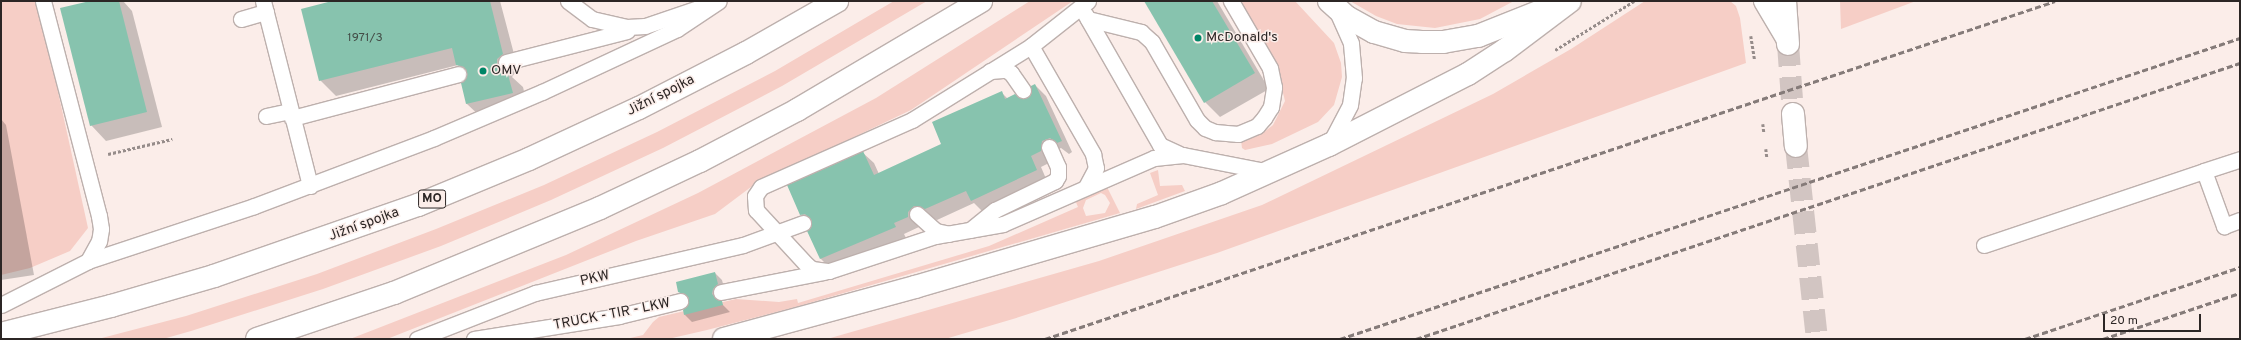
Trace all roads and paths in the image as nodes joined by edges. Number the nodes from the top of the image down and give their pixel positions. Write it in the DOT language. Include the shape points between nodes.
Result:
graph roads {
  1 [pos="44,1"];
  2 [pos="568,1"];
  3 [pos="718,1"];
  4 [pos="837,1"];
  5 [pos="981,1"];
  6 [pos="1231,1"];
  7 [pos="1564,1"];
  8 [pos="1570,1"];
  9 [pos="1765,1"];
  10 [pos="1785,1"];
  11 [pos="1331,3"];
  12 [pos="265,7"];
  13 [pos="1085,9"];
  14 [pos="241,19"];
  15 [pos="645,26"];
  16 [pos="1031,46"];
  17 [pos="506,62"];
  18 [pos="990,71"];
  19 [pos="458,74"];
  20 [pos="1023,90"];
  21 [pos="291,114"];
  22 [pos="1793,114"];
  23 [pos="266,116"];
  24 [pos="1329,145"];
  25 [pos="1796,146"];
  26 [pos="1049,147"];
  27 [pos="1183,155"];
  28 [pos="2240,159"];
  29 [pos="2204,171"];
  30 [pos="1270,172"];
  31 [pos="310,186"];
  32 [pos="1086,187"];
  33 [pos="917,214"];
  34 [pos="2240,220"];
  35 [pos="803,223"];
  36 [pos="970,230"];
  37 [pos="777,234"];
  38 [pos="950,234"];
  39 [pos="1984,245"];
  40 [pos="88,260"];
  41 [pos="828,271"];
  42 [pos="721,292"];
  43 [pos="680,302"];
  44 [pos="1,305"];
  45 [pos="1,334"];
  46 [pos="257,339"];
  47 [pos="417,339"];
  48 [pos="474,339"];
  49 [pos="724,339"];
  1 -- 40 [label="lane" via="99,216 99,241"];
  2 -- 15 [label="lane" via="592,19 605,24 627,28"];
  3 -- 15 [label="lane"];
  3 -- 31 [label="lane" via="677,28 542,92 434,138"];
  4 -- 45 [label="main road, Jižní spojka / MO" via="746,53 639,108 529,159 418,205 214,276"];
  5 -- 46 [label="main road" via="797,110 700,161 600,208 394,293"];
  6 -- 13 [label="lane" via="1270,68 1274,88 1271,107 1264,118 1257,126 1238,134 1214,132 1201,124 1152,42 1141,32"];
  7 -- 11 [label="main road" via="1496,31 1443,42 1390,38 1359,25"];
  8 -- 24 [label="main road" via="1505,50 1468,74"];
  9 -- 10 [label="main road" via="1788,41"];
  11 -- 24 [label="lane" via="1351,43 1354,78 1350,105"];
  12 -- 14 [label="lane"];
  12 -- 21 [label="lane"];
  13 -- 16 [label="lane"];
  13 -- 27 [label="lane" via="1160,145"];
  15 -- 17 [label="lane"];
  16 -- 18 [label="lane"];
  16 -- 32 [label="lane" via="1093,154 1096,168"];
  18 -- 20 [label="lane" via="1006,70"];
  18 -- 37 [label="lane" via="912,120 761,187 755,196 756,210"];
  19 -- 21 [label="lane"];
  21 -- 23 [label="lane"];
  21 -- 31 [label="lane"];
  22 -- 25 [label="main road"];
  24 -- 30 [label="main road"];
  26 -- 36 [label="lane" via="1058,167 1055,181 995,210"];
  27 -- 30 [label="lane"];
  27 -- 32 [label="lane" via="1154,158"];
  28 -- 29 [label="lane"];
  29 -- 34 [label="lane" via="2224,226"];
  29 -- 39 [label="lane"];
  30 -- 49 [label="main road" via="1222,193 1155,217"];
  31 -- 40 [label="lane"];
  32 -- 36 [label="lane" via="1003,224"];
  33 -- 38 [label="lane" via="936,231"];
  35 -- 37 [label="lane, PKW"];
  36 -- 38 [label="lane"];
  37 -- 41 [label="lane" via="812,269"];
  37 -- 47 [label="lane, PKW" via="743,245 535,293"];
  38 -- 41 [label="lane"];
  40 -- 44 [label="lane"];
  41 -- 42 [label="lane"];
  43 -- 48 [label="lane, TRUCK - TIR - LKW" via="619,316"];
}
